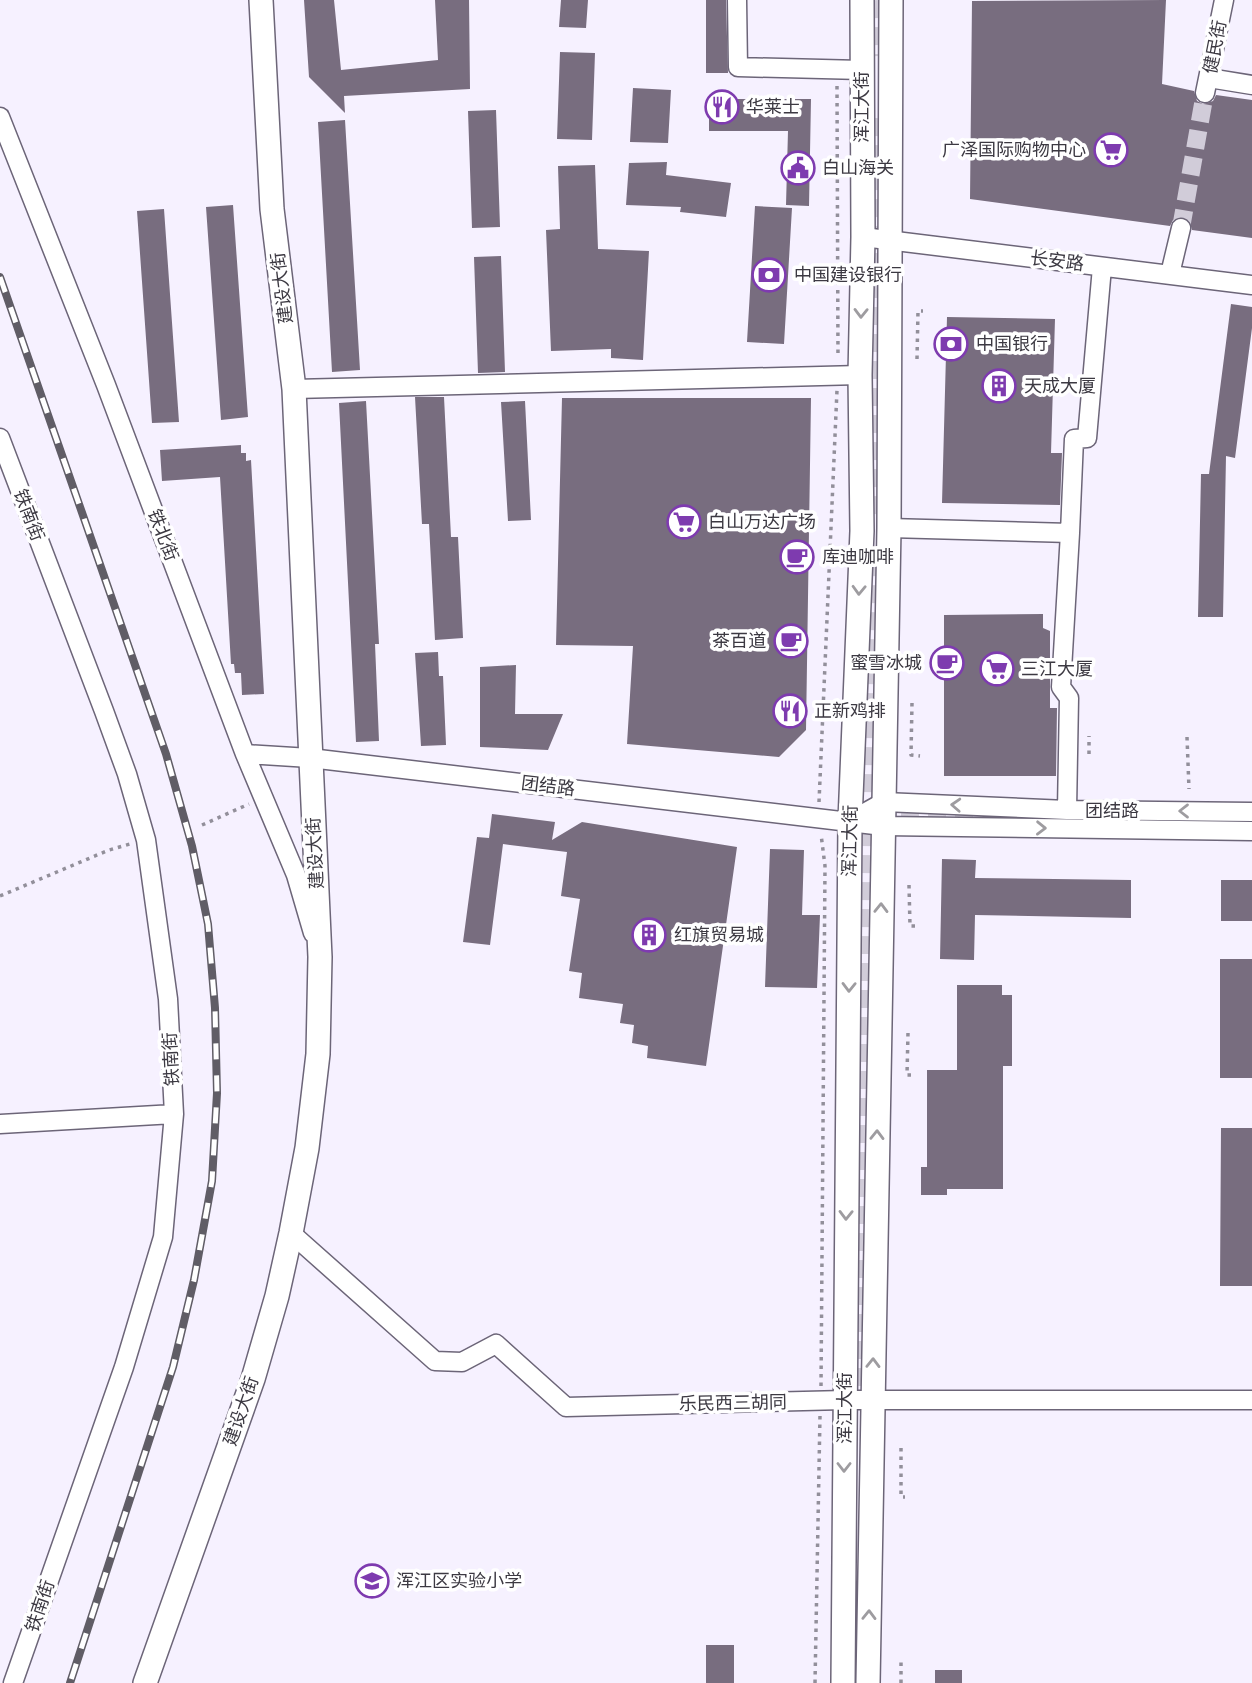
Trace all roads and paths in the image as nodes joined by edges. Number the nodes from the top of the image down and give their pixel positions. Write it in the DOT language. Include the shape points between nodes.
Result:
graph roads {
  1 [pos="261,0"];
  2 [pos="737,0"];
  3 [pos="862,0"];
  4 [pos="891,0"];
  5 [pos="1224,0"];
  6 [pos="837,70"];
  7 [pos="862,70"];
  8 [pos="1252,85"];
  9 [pos="0,117"];
  10 [pos="1181,228"];
  11 [pos="863,237"];
  12 [pos="889,240"];
  13 [pos="1102,267"];
  14 [pos="1170,274"];
  15 [pos="1252,285"];
  16 [pos="923,311"];
  17 [pos="917,359"];
  18 [pos="849,375"];
  19 [pos="294,389"];
  20 [pos="0,438"];
  21 [pos="888,528"];
  22 [pos="1070,533"];
  23 [pos="912,704"];
  24 [pos="1089,736"];
  25 [pos="1187,737"];
  26 [pos="245,754"];
  27 [pos="1089,754"];
  28 [pos="920,756"];
  29 [pos="310,758"];
  30 [pos="1189,789"];
  31 [pos="263,797"];
  32 [pos="884,802"];
  33 [pos="1067,810"];
  34 [pos="1252,812"];
  35 [pos="819,818"];
  36 [pos="850,821"];
  37 [pos="202,825"];
  38 [pos="883,825"];
  39 [pos="1252,831"];
  40 [pos="146,840"];
  41 [pos="909,885"];
  42 [pos="0,897"];
  43 [pos="918,926"];
  44 [pos="320,957"];
  45 [pos="908,1034"];
  46 [pos="914,1075"];
  47 [pos="174,1114"];
  48 [pos="0,1124"];
  49 [pos="291,1233"];
  50 [pos="845,1400"];
  51 [pos="1252,1400"];
  52 [pos="821,1401"];
  53 [pos="873,1401"];
  54 [pos="901,1448"];
  55 [pos="905,1497"];
  56 [pos="901,1659"];
  57 [pos="13,1683"];
  58 [pos="145,1683"];
  59 [pos="816,1683"];
  60 [pos="843,1683"];
  61 [pos="868,1683"];
  62 [pos="901,1683"];
  1 -- 19 [label="main road, 建设大街" via="272,209"];
  2 -- 6 [label="street" via="738,67"];
  3 -- 7 [label="main road, 浑江大街"];
  4 -- 12 [label="main road, 浑江大街"];
  5 -- 8 [label="street, 健民街" via="1207,85"];
  6 -- 7 [label="street"];
  6 -- 18 [label="path"];
  7 -- 11 [label="main road, 浑江大街"];
  9 -- 26 [label="street, 铁北街"];
  10 -- 14 [label="street"];
  11 -- 12 [label="street, 长安路"];
  11 -- 18 [label="main road, 浑江大街, one-way"];
  12 -- 13 [label="street, 长安路"];
  12 -- 21 [label="main road, 浑江大街"];
  13 -- 14 [label="street, 长安路"];
  13 -- 22 [label="street" via="1087,438 1074,439"];
  14 -- 15 [label="street, 长安路"];
  16 -- 17 [label="path" via="918,311"];
  18 -- 19 [label="street"];
  18 -- 35 [label="path"];
  18 -- 36 [label="main road, 浑江大街, one-way" via="862,531"];
  19 -- 29 [label="main road, 建设大街"];
  20 -- 40 [label="street, 铁南街" via="104,710"];
  21 -- 22 [label="street"];
  21 -- 32 [label="main road, 浑江大街"];
  22 -- 33 [label="street" via="1061,687 1069,698"];
  23 -- 28 [label="path" via="911,755"];
  24 -- 27 [label="path"];
  25 -- 30 [label="path"];
  26 -- 29 [label="street, 团结路"];
  26 -- 31 [label="street, 铁北街"];
  29 -- 35 [label="street, 团结路"];
  29 -- 44 [label="main road, 建设大街"];
  31 -- 37 [label="path"];
  31 -- 44 [label="street, 铁北街" via="296,875"];
  33 -- 32 [label="street, 团结路, one-way"];
  32 -- 36 [label="street"];
  32 -- 38 [label="main road, 浑江大街"];
  34 -- 33 [label="street, 团结路, one-way"];
  35 -- 36 [label="street, 团结路"];
  35 -- 52 [label="path" via="825,866"];
  36 -- 38 [label="street, 团结路"];
  36 -- 50 [label="main road, 浑江大街, one-way"];
  38 -- 39 [label="street, 团结路, one-way"];
  53 -- 38 [label="main road, 浑江大街, one-way"];
  40 -- 42 [label="path" via="109,849"];
  40 -- 47 [label="street, 铁南街" via="168,999"];
  41 -- 43 [label="path" via="910,926"];
  44 -- 49 [label="main road, 建设大街" via="318,1054"];
  45 -- 46 [label="path" via="907,1075"];
  47 -- 48 [label="street"];
  47 -- 57 [label="street, 铁南街" via="163,1237 124,1367"];
  49 -- 52 [label="street, 乐民西三胡同" via="435,1362 462,1362 496,1344 566,1407"];
  49 -- 58 [label="main road, 建设大街" via="253,1379"];
  50 -- 52 [label="street, 乐民西三胡同"];
  50 -- 53 [label="street, 乐民西三胡同"];
  50 -- 60 [label="main road, 浑江大街, one-way"];
  51 -- 53 [label="street, 乐民西三胡同"];
  52 -- 59 [label="path"];
  61 -- 53 [label="main road, 浑江大街, one-way"];
  54 -- 55 [label="path" via="901,1497"];
  56 -- 62 [label="path"];
}
